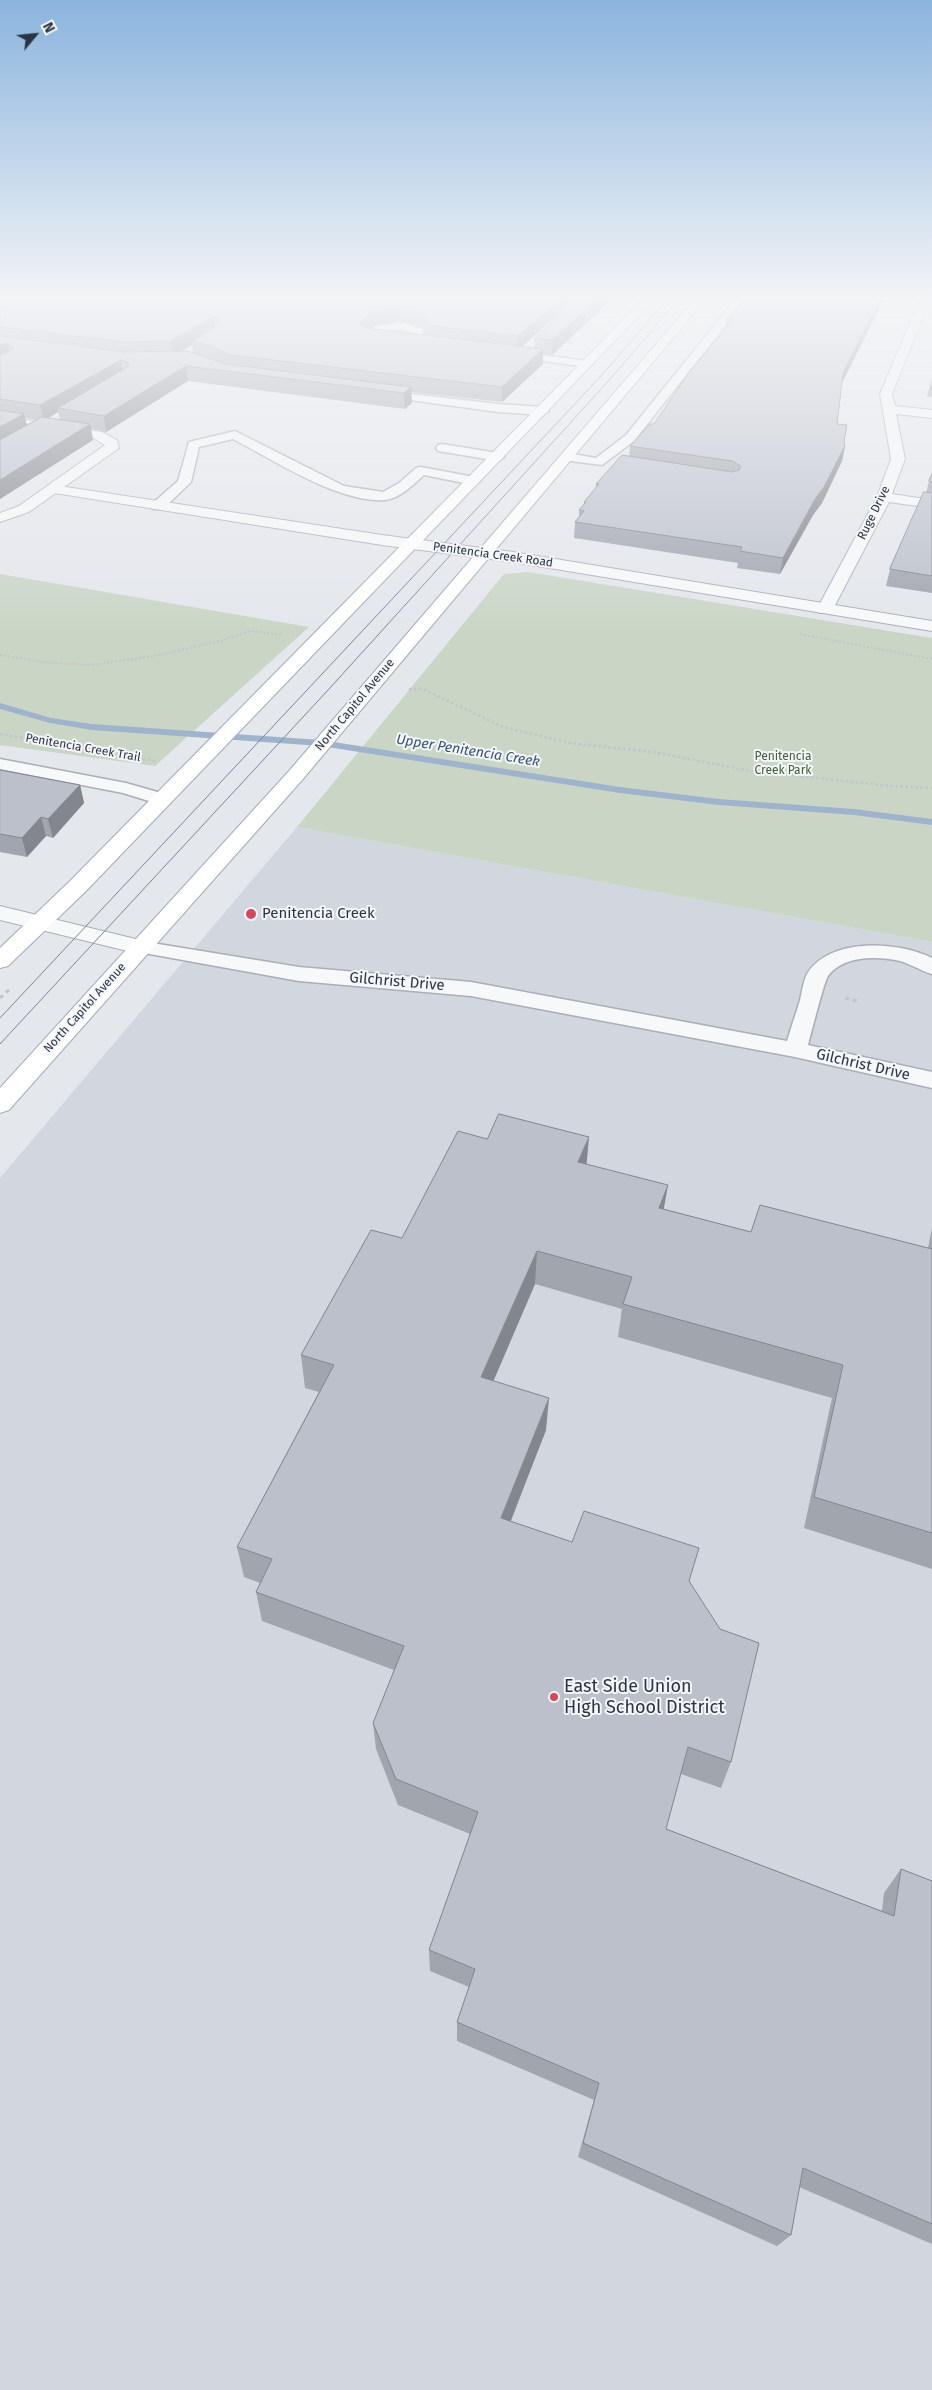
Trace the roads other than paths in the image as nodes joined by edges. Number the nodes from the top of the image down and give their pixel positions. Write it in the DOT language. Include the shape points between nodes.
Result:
graph roads {
  1 [pos="535,411"];
  2 [pos="542,411"];
  3 [pos="606,411"];
  4 [pos="652,411"];
  5 [pos="889,411"];
  6 [pos="902,411"];
  7 [pos="932,414"];
  8 [pos="60,417"];
  9 [pos="0,420"];
  10 [pos="45,426"];
  11 [pos="30,435"];
  12 [pos="442,448"];
  13 [pos="498,457"];
  14 [pos="567,457"];
  15 [pos="598,462"];
  16 [pos="617,464"];
  17 [pos="474,481"];
  18 [pos="53,489"];
  19 [pos="884,497"];
  20 [pos="932,504"];
  21 [pos="158,506"];
  22 [pos="0,518"];
  23 [pos="412,544"];
  24 [pos="484,554"];
  25 [pos="825,609"];
  26 [pos="932,626"];
  27 [pos="0,764"];
  28 [pos="162,799"];
  29 [pos="0,913"];
  30 [pos="39,921"];
  31 [pos="140,947"];
  32 [pos="0,961"];
  33 [pos="932,967"];
  34 [pos="795,1050"];
  35 [pos="932,1080"];
  36 [pos="0,1104"];
  1 -- 2 [label="lane"];
  2 -- 13 [label="main road"];
  3 -- 14 [label="main road, North Capitol Avenue"];
  4 -- 15 [label="lane" via="630,438"];
  5 -- 19 [label="street, Ruge Drive" via="898,459"];
  6 -- 7 [label="street"];
  8 -- 10 [label="lane"];
  9 -- 10 [label="street"];
  10 -- 11 [label="lane"];
  10 -- 18 [label="street" via="97,434 112,443 110,450"];
  12 -- 13 [label="lane"];
  13 -- 17 [label="main road"];
  14 -- 15 [label="lane"];
  14 -- 24 [label="main road, North Capitol Avenue"];
  15 -- 16 [label="lane"];
  17 -- 21 [label="lane" via="421,471 404,486 385,496 341,490 235,435 193,445 184,482"];
  17 -- 23 [label="main road"];
  18 -- 21 [label="street, Penitencia Creek Road"];
  18 -- 22 [label="street" via="24,509"];
  19 -- 20 [label="street"];
  19 -- 25 [label="street, Ruge Drive"];
  21 -- 23 [label="street, Penitencia Creek Road"];
  23 -- 24 [label="street, Penitencia Creek Road"];
  23 -- 28 [label="main road"];
  24 -- 25 [label="street, Penitencia Creek Road"];
  24 -- 31 [label="main road, North Capitol Avenue" via="296,775"];
  25 -- 26 [label="street, Penitencia Creek Road"];
  27 -- 28 [label="lane" via="126,788"];
  28 -- 30 [label="main road" via="78,886"];
  29 -- 30 [label="street, Gilchrist Drive"];
  30 -- 31 [label="street, Gilchrist Drive"];
  30 -- 32 [label="main road"];
  31 -- 34 [label="lane, Gilchrist Drive" via="300,974 471,989"];
  31 -- 36 [label="main road, North Capitol Avenue"];
  33 -- 34 [label="lane, Gilchrist Drive" via="922,960 893,953 858,954 829,961 818,974"];
  34 -- 35 [label="lane, Gilchrist Drive"];
}
